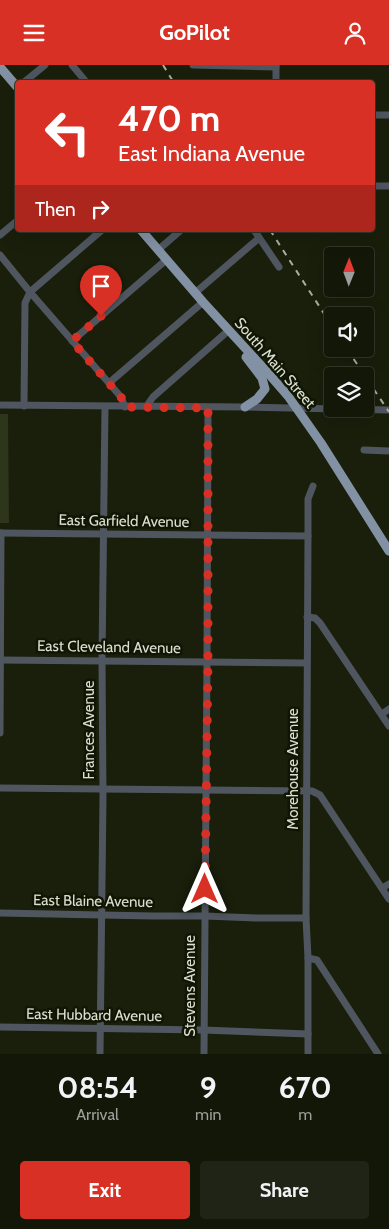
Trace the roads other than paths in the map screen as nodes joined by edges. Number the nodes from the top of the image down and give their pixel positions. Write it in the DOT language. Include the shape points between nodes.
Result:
graph roads {
  1 [pos="45,65"];
  2 [pos="72,65"];
  3 [pos="193,65"];
  4 [pos="276,66"];
  5 [pos="1,71"];
  6 [pos="28,80"];
  7 [pos="84,80"];
  8 [pos="276,80"];
  9 [pos="15,85"];
  10 [pos="375,115"];
  11 [pos="389,115"];
  12 [pos="375,185"];
  13 [pos="389,186"];
  14 [pos="15,222"];
  15 [pos="100,232"];
  16 [pos="143,232"];
  17 [pos="179,232"];
  18 [pos="255,232"];
  19 [pos="0,235"];
  20 [pos="259,238"];
  21 [pos="158,250"];
  22 [pos="0,255"];
  23 [pos="166,259"];
  24 [pos="279,267"];
  25 [pos="30,292"];
  26 [pos="195,293"];
  27 [pos="203,302"];
  28 [pos="229,330"];
  29 [pos="72,341"];
  30 [pos="244,348"];
  31 [pos="109,383"];
  32 [pos="0,405"];
  33 [pos="24,406"];
  34 [pos="105,407"];
  35 [pos="126,407"];
  36 [pos="146,407"];
  37 [pos="245,407"];
  38 [pos="208,408"];
  39 [pos="297,408"];
  40 [pos="389,410"];
  41 [pos="364,450"];
  42 [pos="389,451"];
  43 [pos="313,486"];
  44 [pos="0,533"];
  45 [pos="103,535"];
  46 [pos="207,535"];
  47 [pos="308,536"];
  48 [pos="389,551"];
  49 [pos="307,617"];
  50 [pos="0,660"];
  51 [pos="102,661"];
  52 [pos="208,662"];
  53 [pos="307,663"];
  54 [pos="389,709"];
  55 [pos="382,714"];
  56 [pos="389,726"];
  57 [pos="0,733"];
  58 [pos="0,788"];
  59 [pos="103,789"];
  60 [pos="206,790"];
  61 [pos="307,791"];
  62 [pos="389,884"];
  63 [pos="382,888"];
  64 [pos="389,899"];
  65 [pos="0,913"];
  66 [pos="102,915"];
  67 [pos="205,916"];
  68 [pos="306,918"];
  69 [pos="308,957"];
  70 [pos="0,1027"];
  71 [pos="100,1029"];
  72 [pos="204,1030"];
  73 [pos="308,1034"];
  74 [pos="100,1054"];
  75 [pos="204,1054"];
  76 [pos="308,1054"];
  77 [pos="378,1054"];
  1 -- 6 [label="street"];
  2 -- 7 [label="street"];
  3 -- 4 [label="street"];
  4 -- 8 [label="street"];
  5 -- 9 [label="main road"];
  10 -- 11 [label="street"];
  12 -- 13 [label="street"];
  14 -- 19 [label="street"];
  15 -- 25 [label="street"];
  16 -- 21 [label="main road, South Main Street"];
  17 -- 21 [label="street"];
  18 -- 20 [label="street"];
  20 -- 24 [label="street"];
  20 -- 26 [label="street"];
  21 -- 23 [label="main road, South Main Street"];
  22 -- 25 [label="street"];
  23 -- 26 [label="main road, South Main Street"];
  23 -- 29 [label="street"];
  25 -- 29 [label="street"];
  25 -- 33 [label="street" via="25,303"];
  26 -- 27 [label="main road, South Main Street"];
  27 -- 28 [label="main road, South Main Street"];
  27 -- 31 [label="street"];
  28 -- 30 [label="main road, South Main Street"];
  28 -- 36 [label="street" via="153,397"];
  29 -- 31 [label="street"];
  30 -- 37 [label="main road" via="245,355 265,386 263,393"];
  30 -- 39 [label="main road, South Main Street"];
  31 -- 35 [label="street"];
  32 -- 33 [label="street"];
  33 -- 34 [label="street"];
  34 -- 35 [label="street"];
  34 -- 45 [label="street, Frances Avenue"];
  35 -- 36 [label="street"];
  36 -- 38 [label="street"];
  37 -- 38 [label="street"];
  37 -- 39 [label="street"];
  38 -- 46 [label="street, Stevens Avenue"];
  39 -- 40 [label="street"];
  39 -- 48 [label="main road, South Main Street"];
  41 -- 42 [label="street"];
  43 -- 47 [label="street, Morehouse Avenue" via="308,499"];
  44 -- 45 [label="street, East Garfield Avenue"];
  44 -- 50 [label="street"];
  45 -- 46 [label="street, East Garfield Avenue"];
  45 -- 51 [label="street, Frances Avenue"];
  46 -- 47 [label="street, East Garfield Avenue"];
  46 -- 52 [label="street, Stevens Avenue"];
  47 -- 49 [label="street, Morehouse Avenue"];
  49 -- 53 [label="street, Morehouse Avenue"];
  49 -- 55 [label="street" via="320,623"];
  50 -- 51 [label="street, East Cleveland Avenue"];
  50 -- 57 [label="street"];
  51 -- 52 [label="street, East Cleveland Avenue"];
  51 -- 59 [label="street, Frances Avenue"];
  52 -- 53 [label="street, East Cleveland Avenue"];
  52 -- 60 [label="street, Stevens Avenue"];
  53 -- 61 [label="street, Morehouse Avenue"];
  54 -- 55 [label="street"];
  55 -- 56 [label="street"];
  58 -- 59 [label="street"];
  59 -- 60 [label="street"];
  59 -- 66 [label="street, Frances Avenue"];
  60 -- 61 [label="street"];
  60 -- 67 [label="street, Stevens Avenue"];
  61 -- 63 [label="street" via="320,795"];
  61 -- 68 [label="street, Morehouse Avenue"];
  62 -- 63 [label="street"];
  63 -- 64 [label="street"];
  65 -- 66 [label="street, East Blaine Avenue"];
  66 -- 67 [label="street, East Blaine Avenue"];
  66 -- 71 [label="street, Frances Avenue"];
  67 -- 68 [label="street, East Blaine Avenue"];
  67 -- 72 [label="street, Stevens Avenue"];
  68 -- 69 [label="street, Morehouse Avenue"];
  69 -- 73 [label="street, Morehouse Avenue"];
  69 -- 77 [label="street" via="317,960"];
  70 -- 71 [label="street, East Hubbard Avenue"];
  71 -- 72 [label="street, East Hubbard Avenue"];
  71 -- 74 [label="street, Frances Avenue"];
  72 -- 73 [label="street, East Hubbard Avenue"];
  72 -- 75 [label="street, Stevens Avenue"];
  73 -- 76 [label="street, Morehouse Avenue"];
}
